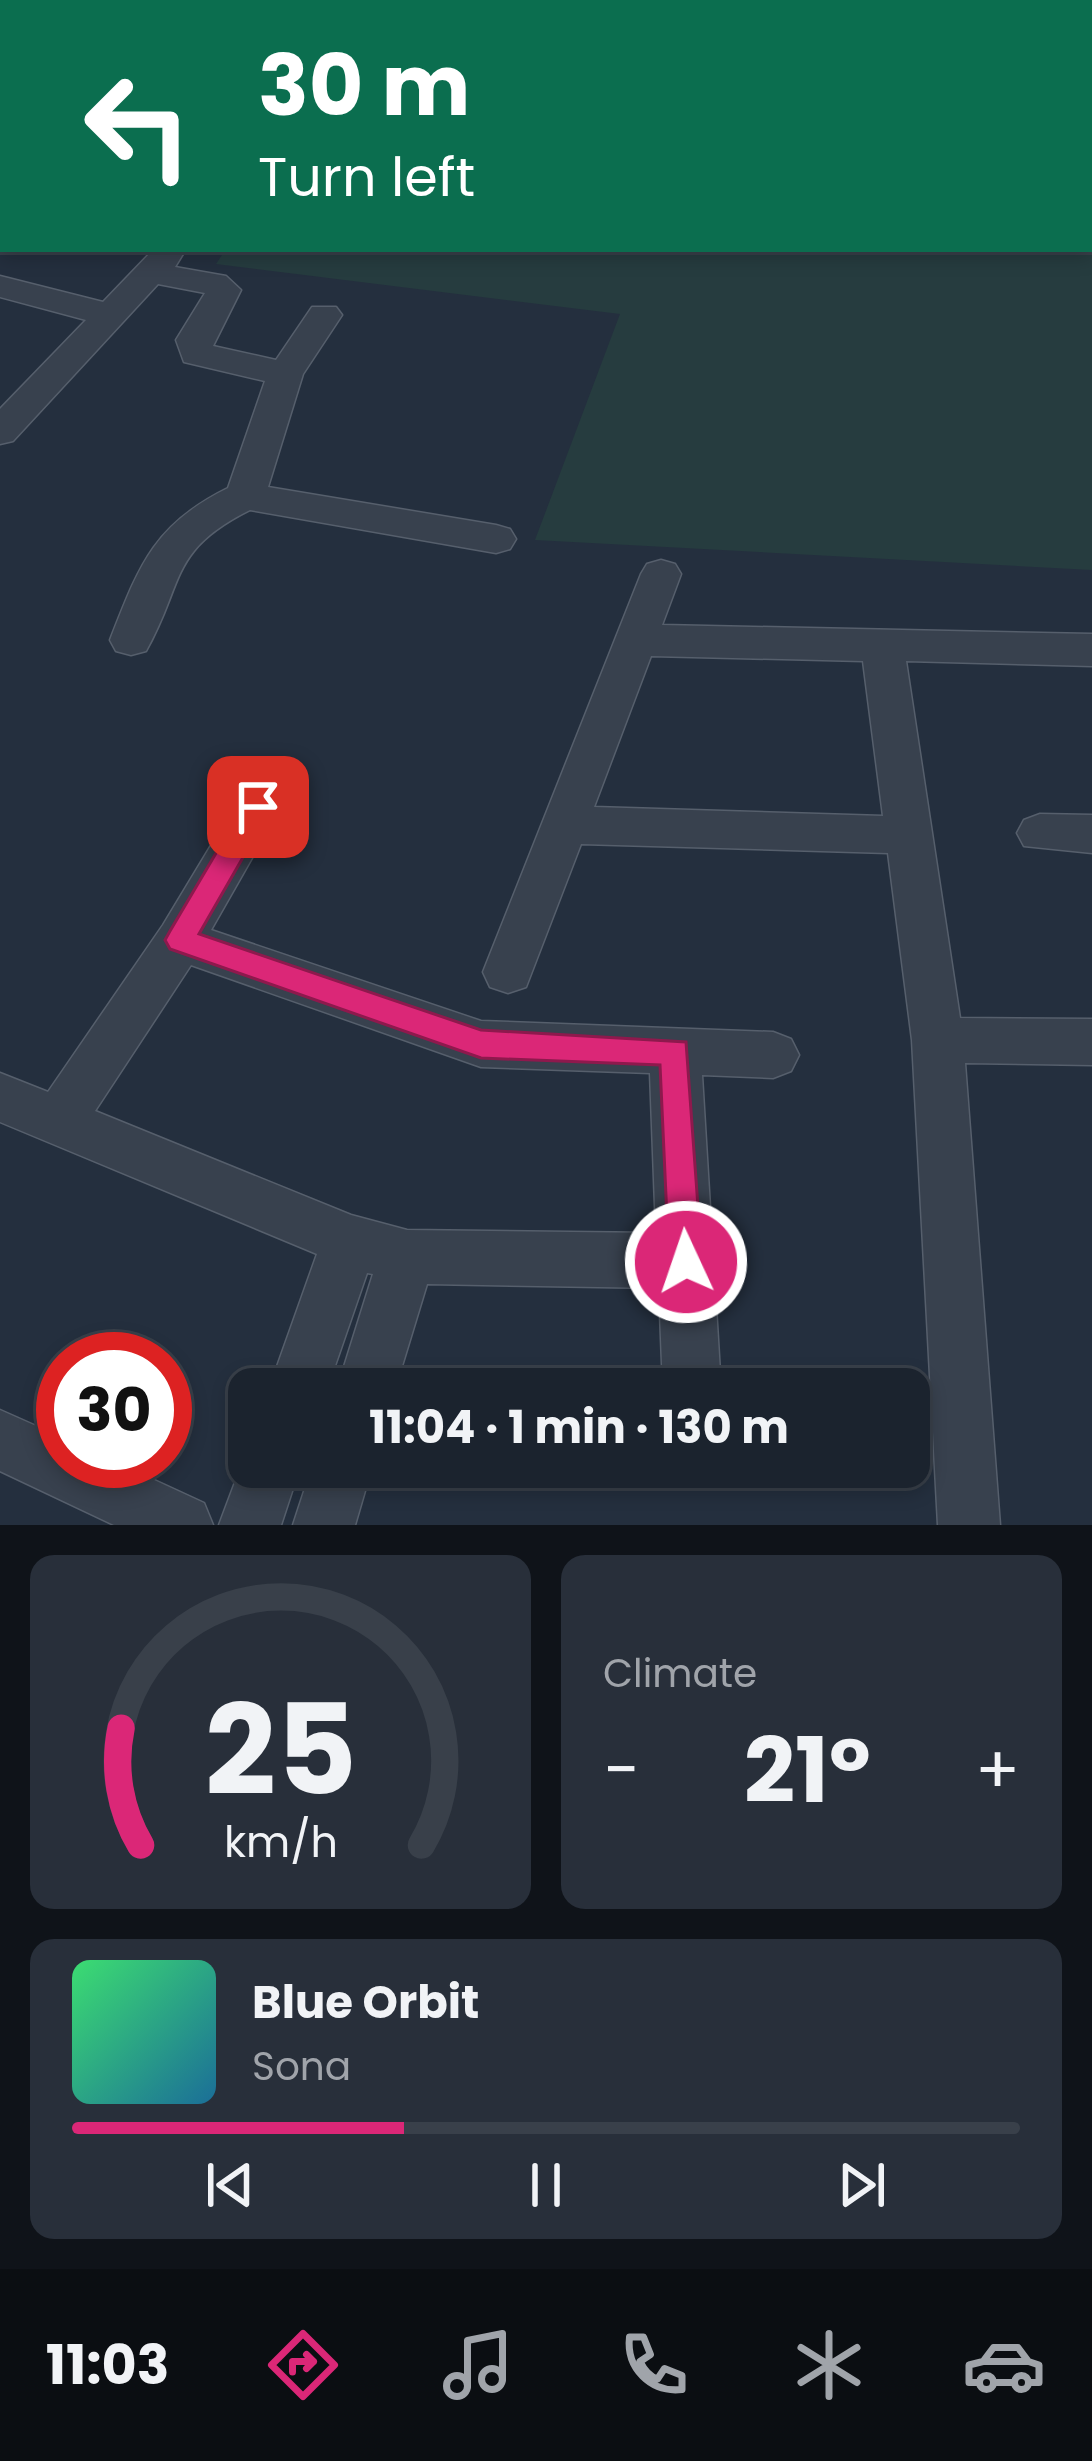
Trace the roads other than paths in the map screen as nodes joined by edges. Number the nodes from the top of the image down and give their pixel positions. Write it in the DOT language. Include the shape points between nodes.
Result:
graph roads {
  1 [pos="162,261"];
  2 [pos="0,286"];
  3 [pos="324,315"];
  4 [pos="114,316"];
  5 [pos="285,374"];
  6 [pos="0,432"];
  7 [pos="245,496"];
  8 [pos="496,539"];
  9 [pos="661,574"];
  10 [pos="130,640"];
  11 [pos="636,640"];
  12 [pos="882,645"];
  13 [pos="1092,650"];
  14 [pos="258,807"];
  15 [pos="565,825"];
  16 [pos="1040,833"];
  17 [pos="1092,834"];
  18 [pos="909,835"];
  19 [pos="180,940"];
  20 [pos="508,972"];
  21 [pos="938,1040"];
  22 [pos="1092,1042"];
  23 [pos="675,1052"];
  24 [pos="772,1055"];
  25 [pos="0,1097"];
  26 [pos="57,1123"];
  27 [pos="350,1241"];
  28 [pos="406,1257"];
  29 [pos="686,1262"];
  30 [pos="305,1368"];
  31 [pos="372,1368"];
  32 [pos="691,1368"];
  33 [pos="0,1440"];
  34 [pos="263,1488"];
  35 [pos="335,1488"];
  36 [pos="182,1525"];
  37 [pos="250,1525"];
  38 [pos="324,1525"];
  39 [pos="969,1525"];
  1 -- 4 [label="street"];
  1 -- 5 [label="street" via="224,290 194,340 197,354"];
  2 -- 4 [label="street"];
  3 -- 5 [label="street"];
  4 -- 6 [label="street"];
  5 -- 7 [label="street"];
  7 -- 8 [label="street"];
  7 -- 10 [label="street" via="183,529"];
  9 -- 11 [label="street"];
  11 -- 12 [label="street"];
  11 -- 15 [label="street"];
  12 -- 13 [label="street"];
  12 -- 18 [label="street"];
  14 -- 19 [label="street"];
  15 -- 18 [label="street"];
  15 -- 20 [label="street"];
  16 -- 17 [label="street"];
  18 -- 21 [label="street"];
  19 -- 23 [label="street" via="481,1044"];
  19 -- 26 [label="street"];
  21 -- 22 [label="street"];
  21 -- 39 [label="street"];
  23 -- 24 [label="street"];
  23 -- 29 [label="street"];
  25 -- 26 [label="street"];
  26 -- 27 [label="street"];
  27 -- 28 [label="street"];
  27 -- 30 [label="street"];
  28 -- 29 [label="street"];
  28 -- 31 [label="street"];
  29 -- 32 [label="street"];
  33 -- 36 [label="street"];
  34 -- 37 [label="street"];
  35 -- 38 [label="street"];
}
